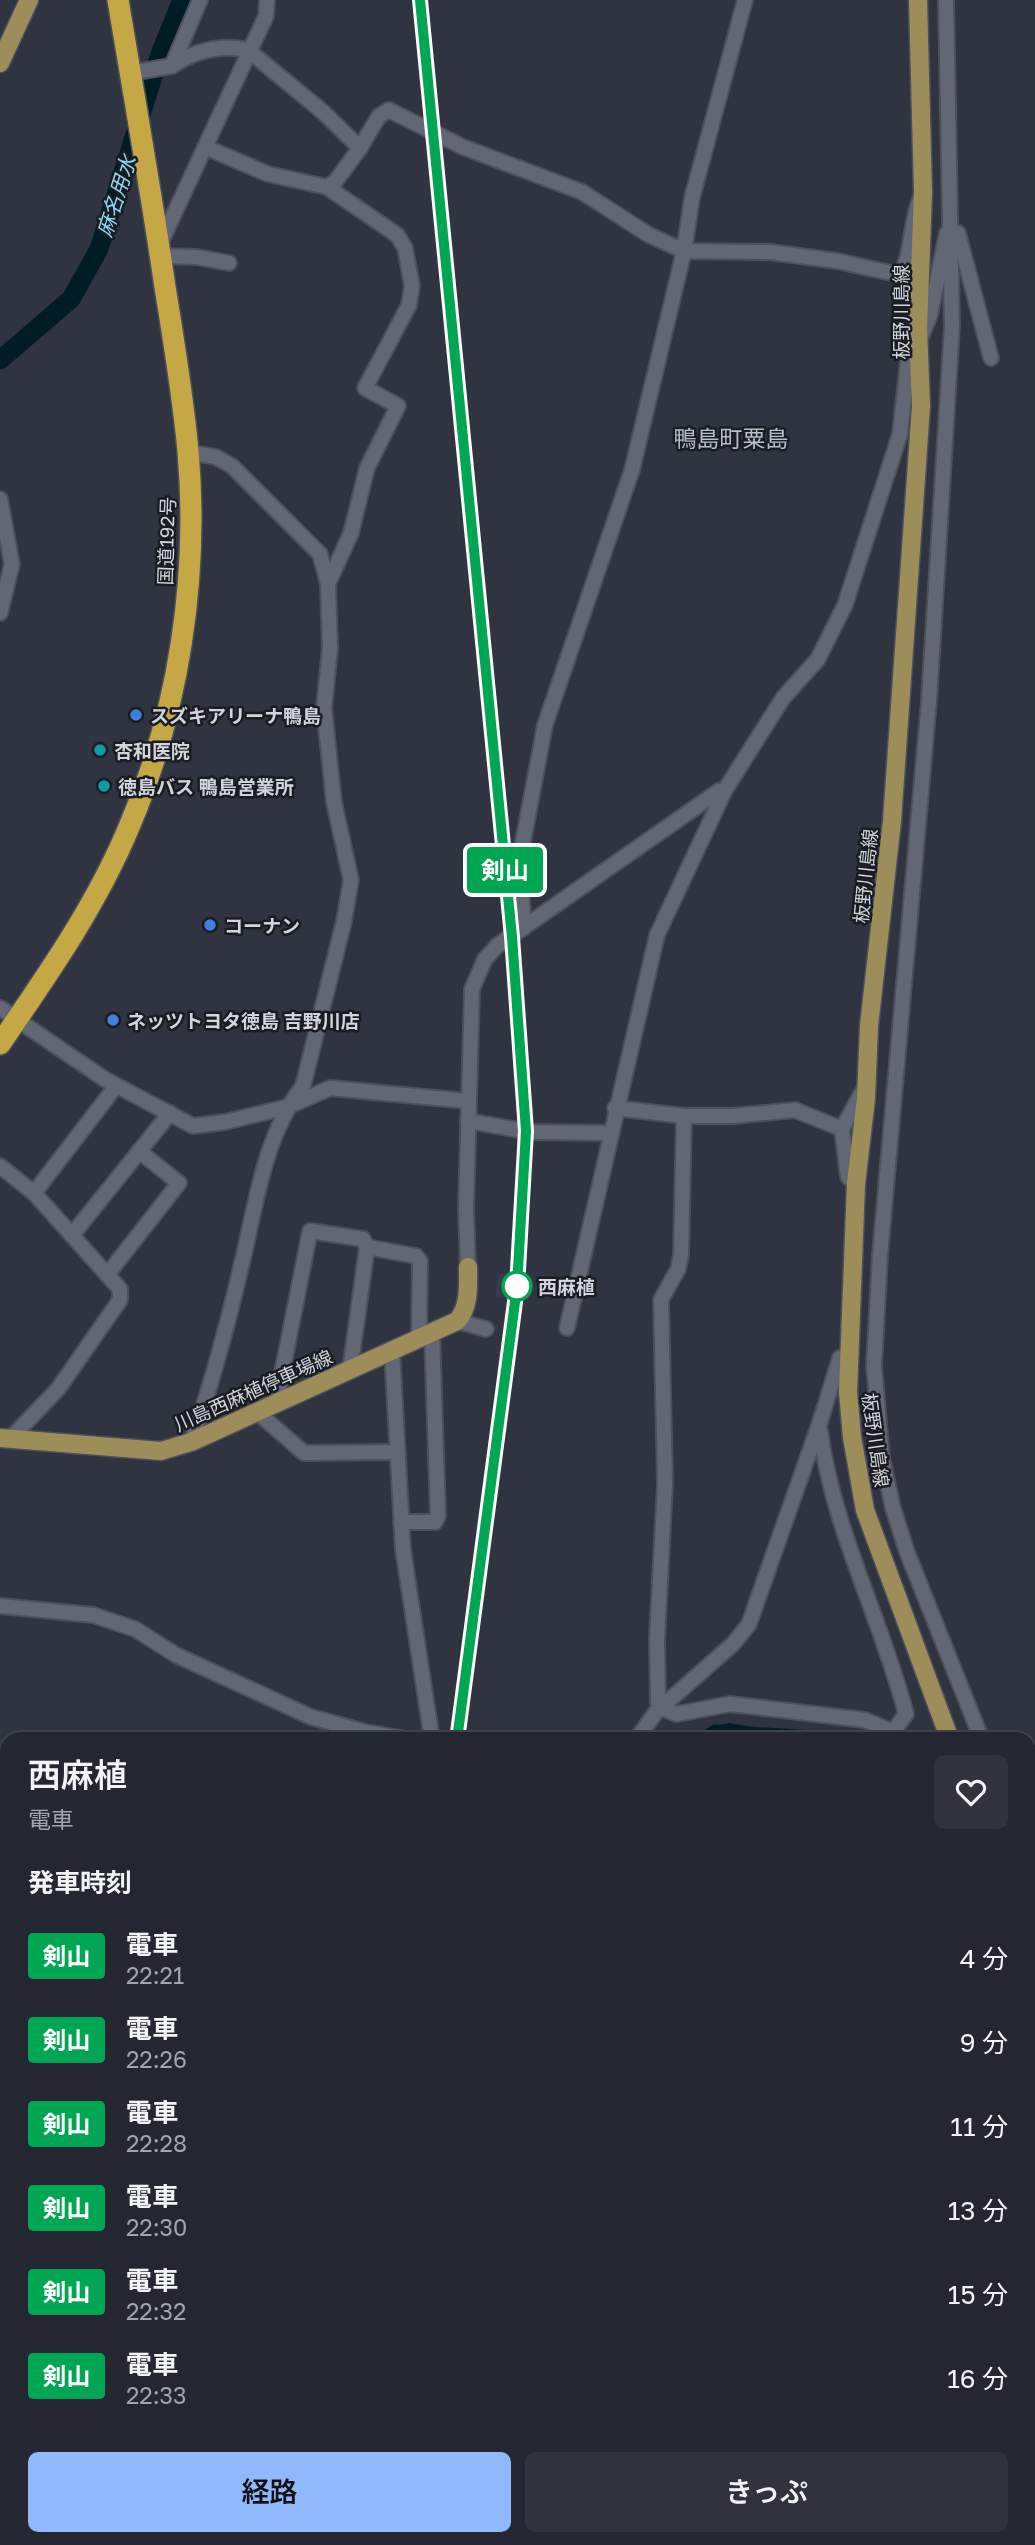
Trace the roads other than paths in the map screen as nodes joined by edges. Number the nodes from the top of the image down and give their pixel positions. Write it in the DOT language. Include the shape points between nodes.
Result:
graph roads {
  1 [pos="29,0"];
  2 [pos="118,0"];
  3 [pos="200,0"];
  4 [pos="267,0"];
  5 [pos="746,0"];
  6 [pos="918,0"];
  7 [pos="946,0"];
  8 [pos="248,50"];
  9 [pos="0,63"];
  10 [pos="169,67"];
  11 [pos="138,72"];
  12 [pos="205,147"];
  13 [pos="360,148"];
  14 [pos="327,187"];
  15 [pos="923,192"];
  16 [pos="953,227"];
  17 [pos="160,251"];
  18 [pos="684,251"];
  19 [pos="229,263"];
  20 [pos="919,334"];
  21 [pos="991,358"];
  22 [pos="188,452"];
  23 [pos="0,499"];
  24 [pos="328,584"];
  25 [pos="0,613"];
  26 [pos="725,790"];
  27 [pos="524,928"];
  28 [pos="9,1013"];
  29 [pos="0,1044"];
  30 [pos="867,1084"];
  31 [pos="116,1086"];
  32 [pos="468,1101"];
  33 [pos="287,1107"];
  34 [pos="615,1108"];
  35 [pos="170,1114"];
  36 [pos="684,1115"];
  37 [pos="468,1121"];
  38 [pos="842,1129"];
  39 [pos="610,1133"];
  40 [pos="139,1151"];
  41 [pos="0,1166"];
  42 [pos="856,1184"];
  43 [pos="34,1193"];
  44 [pos="72,1236"];
  45 [pos="367,1247"];
  46 [pos="468,1267"];
  47 [pos="107,1275"];
  48 [pos="457,1321"];
  49 [pos="567,1328"];
  50 [pos="486,1329"];
  51 [pos="425,1335"];
  52 [pos="392,1350"];
  53 [pos="847,1357"];
  54 [pos="350,1370"];
  55 [pos="276,1404"];
  56 [pos="257,1412"];
  57 [pos="819,1426"];
  58 [pos="5,1439"];
  59 [pos="191,1443"];
  60 [pos="396,1452"];
  61 [pos="401,1522"];
  62 [pos="0,1606"];
  63 [pos="661,1708"];
  64 [pos="353,1732"];
  65 [pos="431,1732"];
  66 [pos="642,1732"];
  67 [pos="889,1732"];
  68 [pos="899,1732"];
  69 [pos="947,1732"];
  70 [pos="979,1732"];
  1 -- 9 [label="main road"];
  2 -- 11 [label="highway, 国道192号"];
  3 -- 10 [label="street"];
  4 -- 8 [label="street" via="266,16"];
  5 -- 18 [label="street" via="692,198"];
  6 -- 15 [label="main road, 板野川島線"];
  7 -- 16 [label="street"];
  8 -- 10 [label="street" via="204,50"];
  8 -- 12 [label="street"];
  8 -- 13 [label="street"];
  10 -- 11 [label="street"];
  11 -- 17 [label="highway, 国道192号" via="135,102"];
  12 -- 14 [label="street" via="268,174"];
  12 -- 17 [label="street"];
  13 -- 14 [label="street"];
  13 -- 18 [label="street" via="379,116 389,110 463,147 582,192 649,235"];
  14 -- 24 [label="street" via="397,236 405,248 412,286 409,305 365,388 398,406 367,468 351,533"];
  15 -- 18 [label="street" via="900,275 770,252"];
  15 -- 20 [label="main road, 板野川島線"];
  16 -- 20 [label="street" via="947,234 930,315"];
  16 -- 21 [label="street" via="959,234"];
  16 -- 70 [label="street" via="937,593 874,1366 882,1458 893,1508"];
  17 -- 19 [label="street"];
  17 -- 22 [label="highway, 国道192号"];
  18 -- 27 [label="street" via="632,470 545,725 519,863"];
  20 -- 26 [label="street" via="910,343 900,434 842,614 818,659 783,698"];
  20 -- 30 [label="main road, 板野川島線" via="921,406 908,617"];
  22 -- 24 [label="street" via="216,457 232,466 320,554"];
  22 -- 28 [label="highway, 国道192号" via="191,556 185,618 150,774 90,908"];
  23 -- 25 [label="street" via="12,564"];
  24 -- 33 [label="street" via="330,648 324,708 334,802 351,880 303,1086"];
  26 -- 27 [label="street"];
  26 -- 34 [label="street" via="657,935"];
  27 -- 32 [label="street" via="491,951 472,989"];
  28 -- 29 [label="highway, 国道192号"];
  28 -- 31 [label="street"];
  30 -- 38 [label="street"];
  30 -- 42 [label="main road, 板野川島線"];
  31 -- 35 [label="street"];
  31 -- 43 [label="street"];
  32 -- 33 [label="street" via="330,1088"];
  32 -- 37 [label="street"];
  33 -- 35 [label="street" via="193,1126"];
  33 -- 59 [label="street" via="271,1144 223,1342"];
  34 -- 36 [label="street"];
  34 -- 39 [label="street"];
  35 -- 40 [label="street"];
  36 -- 38 [label="street" via="795,1110"];
  36 -- 63 [label="street" via="681,1255 661,1300 665,1483 657,1639"];
  37 -- 39 [label="street" via="530,1132"];
  37 -- 46 [label="street"];
  38 -- 42 [label="street" via="848,1177"];
  39 -- 49 [label="street"];
  40 -- 44 [label="street"];
  40 -- 47 [label="street" via="179,1183"];
  41 -- 43 [label="street"];
  42 -- 53 [label="main road, 板野川島線"];
  43 -- 44 [label="street"];
  44 -- 47 [label="street"];
  45 -- 51 [label="street" via="416,1256 420,1261"];
  45 -- 54 [label="street"];
  45 -- 55 [label="street" via="363,1239 310,1231"];
  46 -- 48 [label="main road" via="466,1302"];
  47 -- 58 [label="street" via="120,1289 120,1300 58,1389"];
  48 -- 50 [label="street"];
  48 -- 51 [label="main road, 川島西麻植停車場線"];
  51 -- 52 [label="main road, 川島西麻植停車場線"];
  51 -- 61 [label="street" via="438,1516 435,1522"];
  52 -- 54 [label="main road, 川島西麻植停車場線"];
  52 -- 60 [label="street"];
  53 -- 57 [label="street" via="840,1358"];
  53 -- 69 [label="main road, 板野川島線" via="852,1437 865,1510"];
  54 -- 55 [label="main road, 川島西麻植停車場線"];
  55 -- 56 [label="main road, 川島西麻植停車場線"];
  56 -- 59 [label="main road, 川島西麻植停車場線"];
  56 -- 60 [label="street" via="304,1453"];
  57 -- 63 [label="street" via="749,1625"];
  57 -- 68 [label="street" via="840,1525 906,1714"];
  58 -- 59 [label="main road, 川島西麻植停車場線" via="161,1451"];
  60 -- 61 [label="street"];
  61 -- 65 [label="street"];
  62 -- 64 [label="street" via="93,1615 135,1629 176,1655"];
  63 -- 66 [label="street"];
  63 -- 67 [label="street" via="677,1714 730,1704 865,1720"];
}
